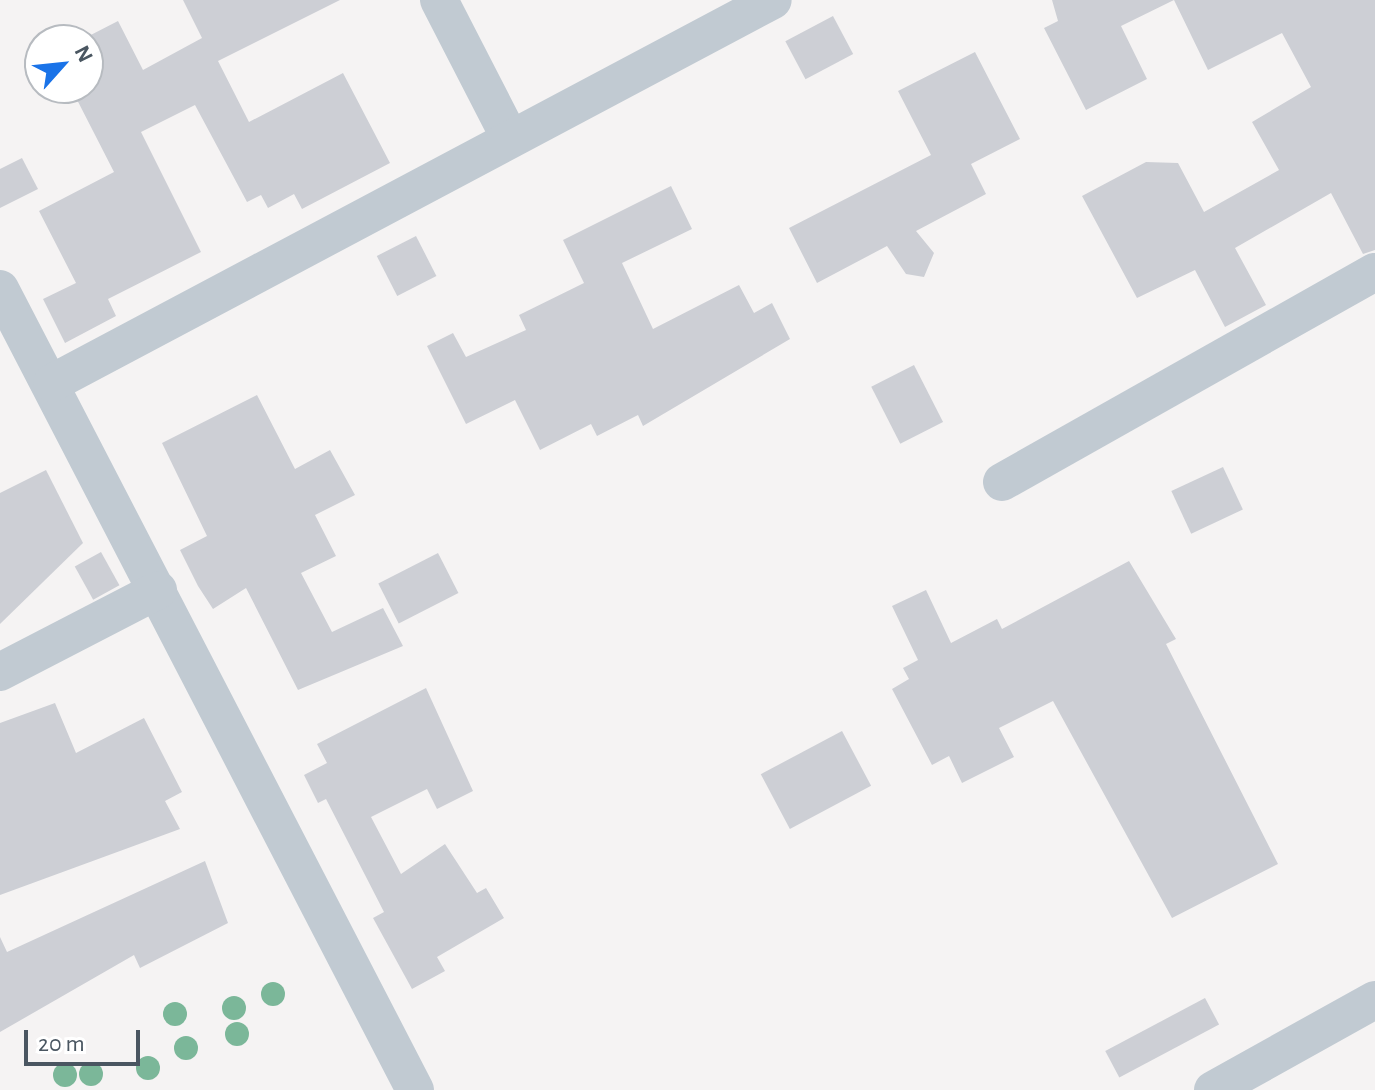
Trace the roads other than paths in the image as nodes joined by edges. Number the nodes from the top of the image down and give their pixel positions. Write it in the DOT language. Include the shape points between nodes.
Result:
graph roads {
  1 [pos="439,0"];
  2 [pos="773,0"];
  3 [pos="510,138"];
  4 [pos="1375,272"];
  5 [pos="0,289"];
  6 [pos="52,383"];
  7 [pos="1002,482"];
  8 [pos="158,590"];
  9 [pos="0,672"];
  10 [pos="1375,1000"];
  11 [pos="415,1090"];
  12 [pos="1213,1090"];
  1 -- 3 [label="street"];
  2 -- 3 [label="street"];
  3 -- 6 [label="street"];
  4 -- 7 [label="street"];
  5 -- 6 [label="street"];
  6 -- 8 [label="street"];
  8 -- 9 [label="street"];
  8 -- 11 [label="street"];
  10 -- 12 [label="street"];
}
